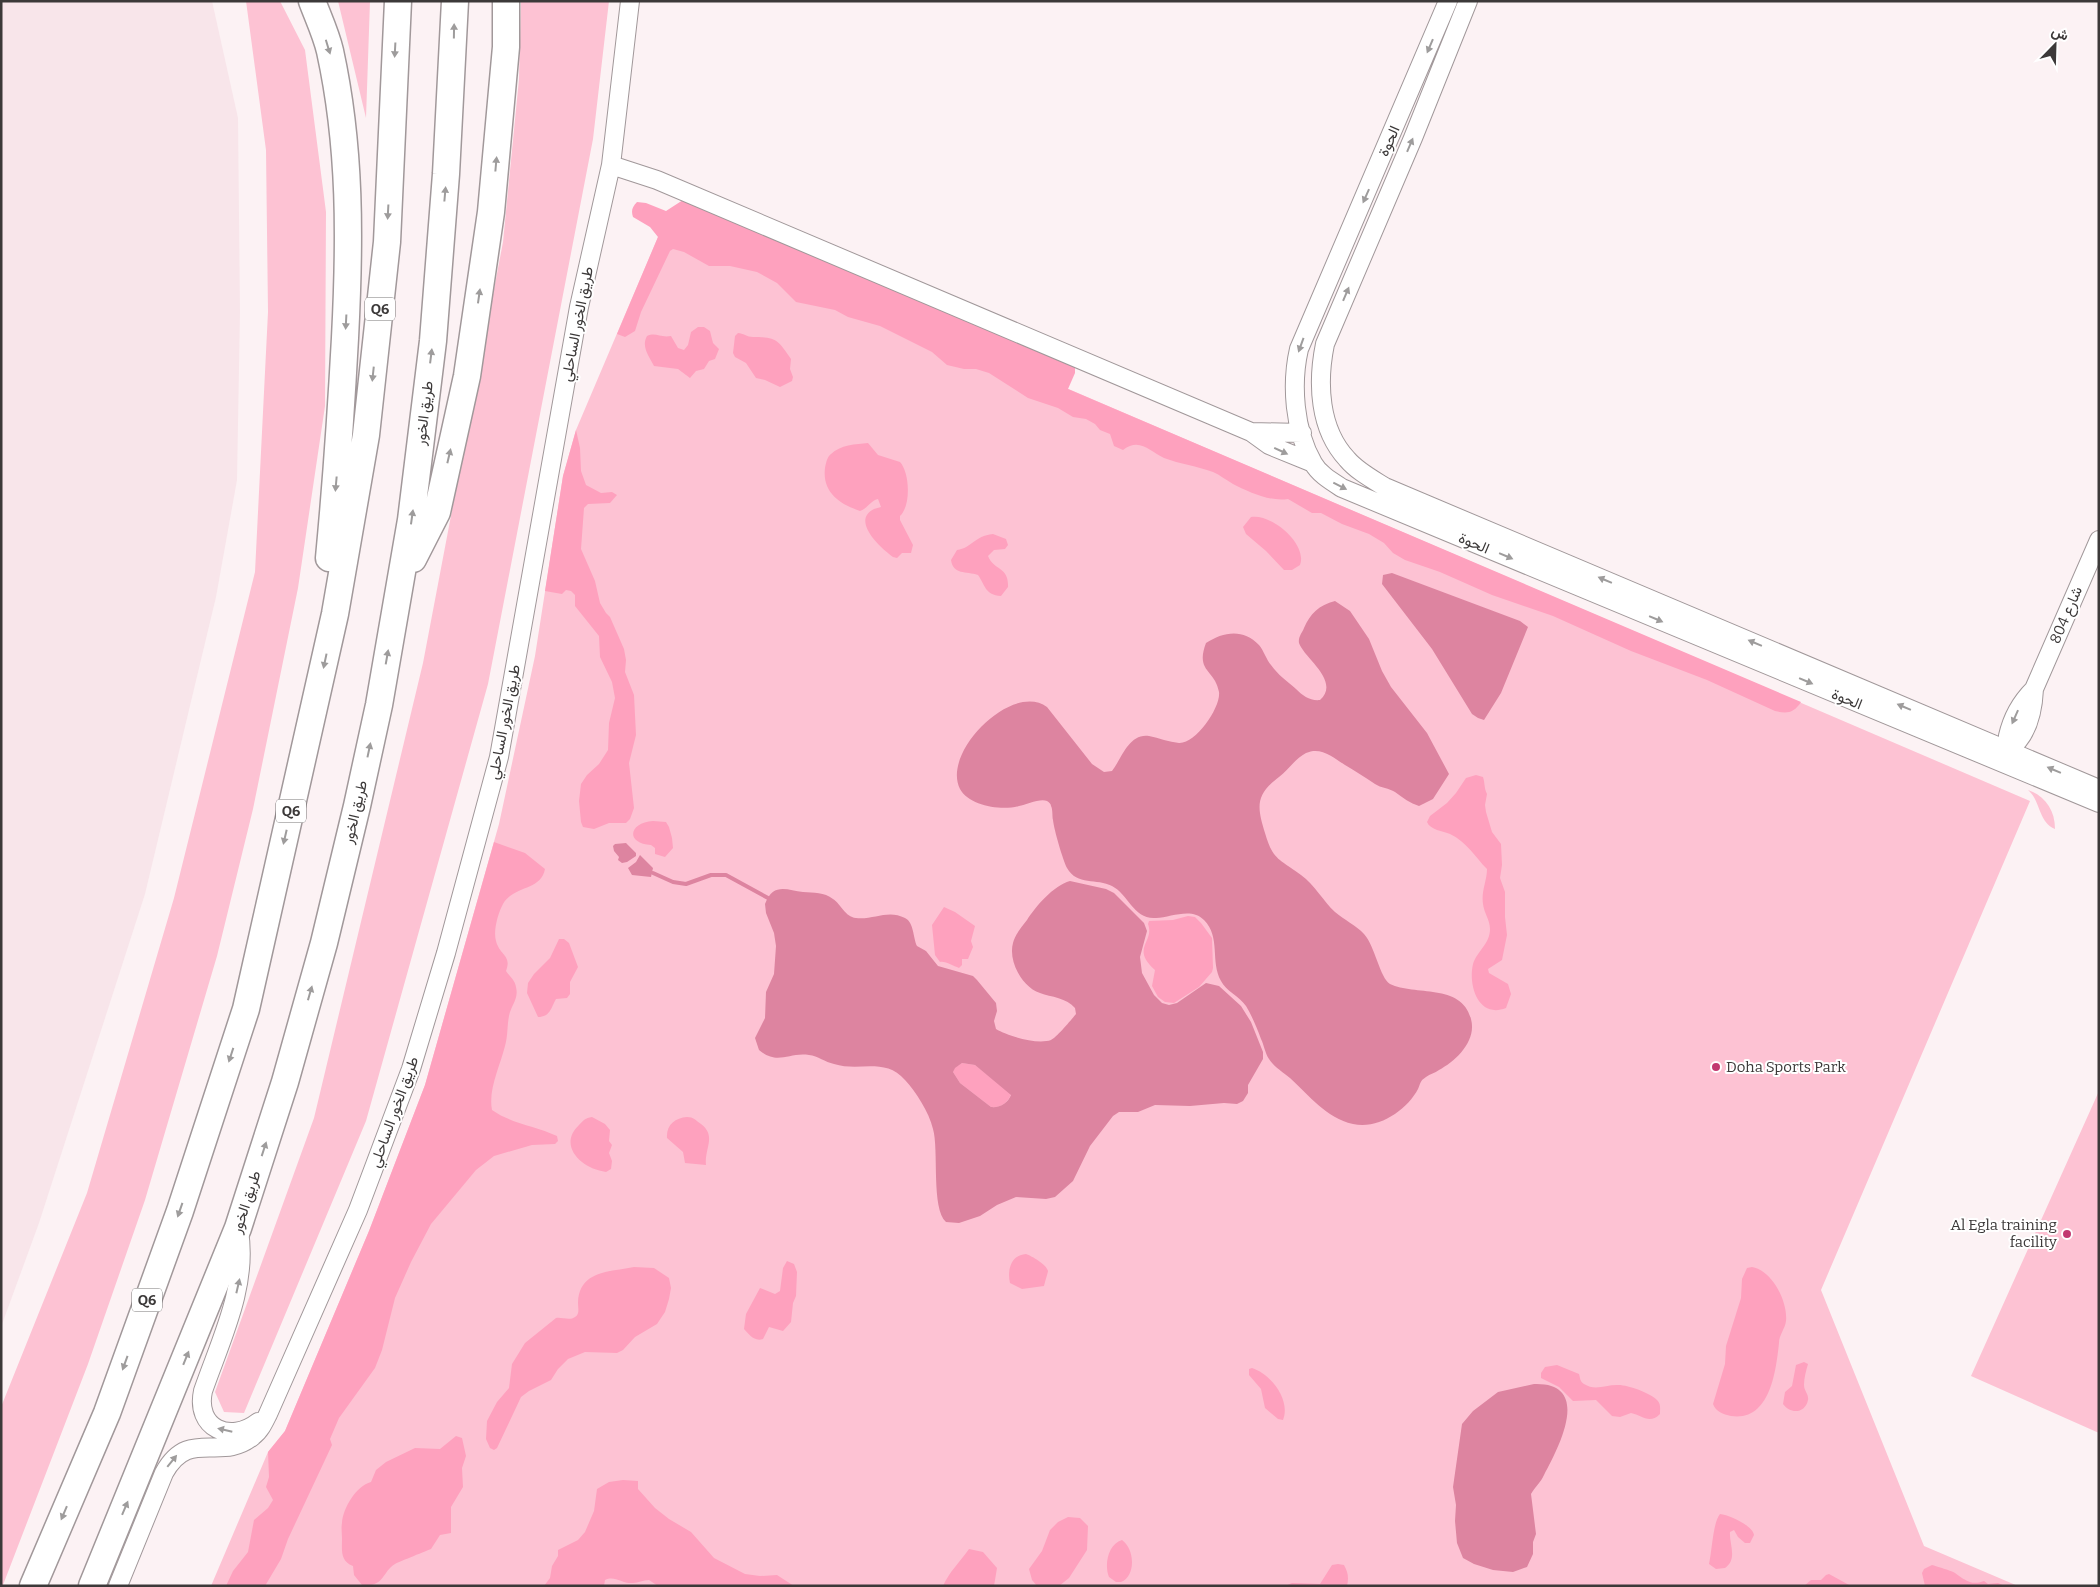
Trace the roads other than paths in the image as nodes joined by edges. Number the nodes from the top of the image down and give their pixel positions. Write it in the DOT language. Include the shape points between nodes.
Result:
graph roads {
  1 [pos="312,1"];
  2 [pos="398,1"];
  3 [pos="454,1"];
  4 [pos="506,1"];
  5 [pos="630,1"];
  6 [pos="1448,1"];
  7 [pos="1468,1"];
  8 [pos="611,166"];
  9 [pos="1251,432"];
  10 [pos="1302,433"];
  11 [pos="1313,464"];
  12 [pos="2099,540"];
  13 [pos="401,582"];
  14 [pos="335,614"];
  15 [pos="2005,756"];
  16 [pos="2099,789"];
  17 [pos="2099,803"];
  18 [pos="238,1228"];
  19 [pos="268,1414"];
  20 [pos="33,1586"];
  21 [pos="92,1586"];
  22 [pos="118,1586"];
  1 -- 14 [label="highway, one-way" via="330,50 346,144 349,221 339,450 327,574"];
  2 -- 14 [label="highway, Q6, one-way" via="387,242 366,435"];
  13 -- 3 [label="highway, طريق الخور, one-way" via="412,520 433,341 446,174"];
  13 -- 4 [label="highway, one-way" via="437,512 467,376 491,212 506,47"];
  5 -- 8 [label="street, طريق الخور الساحلي"];
  6 -- 10 [label="street, الحوة, one-way" via="1299,349 1294,393"];
  15 -- 7 [label="street, الحوة, one-way" via="1385,487 1348,461 1339,449 1331,436 1322,401 1321,363 1325,344"];
  8 -- 9 [label="street" via="657,180"];
  8 -- 19 [label="street, طريق الخور الساحلي" via="579,307 500,757 411,1070 358,1210"];
  9 -- 10 [label="street"];
  9 -- 11 [label="street, one-way" via="1269,445"];
  10 -- 11 [label="street, الحوة"];
  11 -- 15 [label="street, الحوة, one-way" via="1342,488"];
  12 -- 15 [label="street, شارع 804" via="2034,690 2015,715"];
  18 -- 13 [label="highway, طريق الخور, one-way" via="285,1082 324,943 375,723"];
  14 -- 20 [label="highway, Q6, one-way" via="246,1009 180,1211 110,1404"];
  16 -- 15 [label="street, الحوة, one-way"];
  15 -- 17 [label="street, الحوة"];
  19 -- 18 [label="street, one-way" via="255,1425 228,1432 210,1424 202,1404 203,1390 239,1283 242,1258"];
  21 -- 18 [label="highway, طريق الخور, one-way"];
  22 -- 19 [label="street, طريق الخور الساحلي, one-way" via="164,1472 173,1459 189,1448 239,1445 257,1432"];
}
